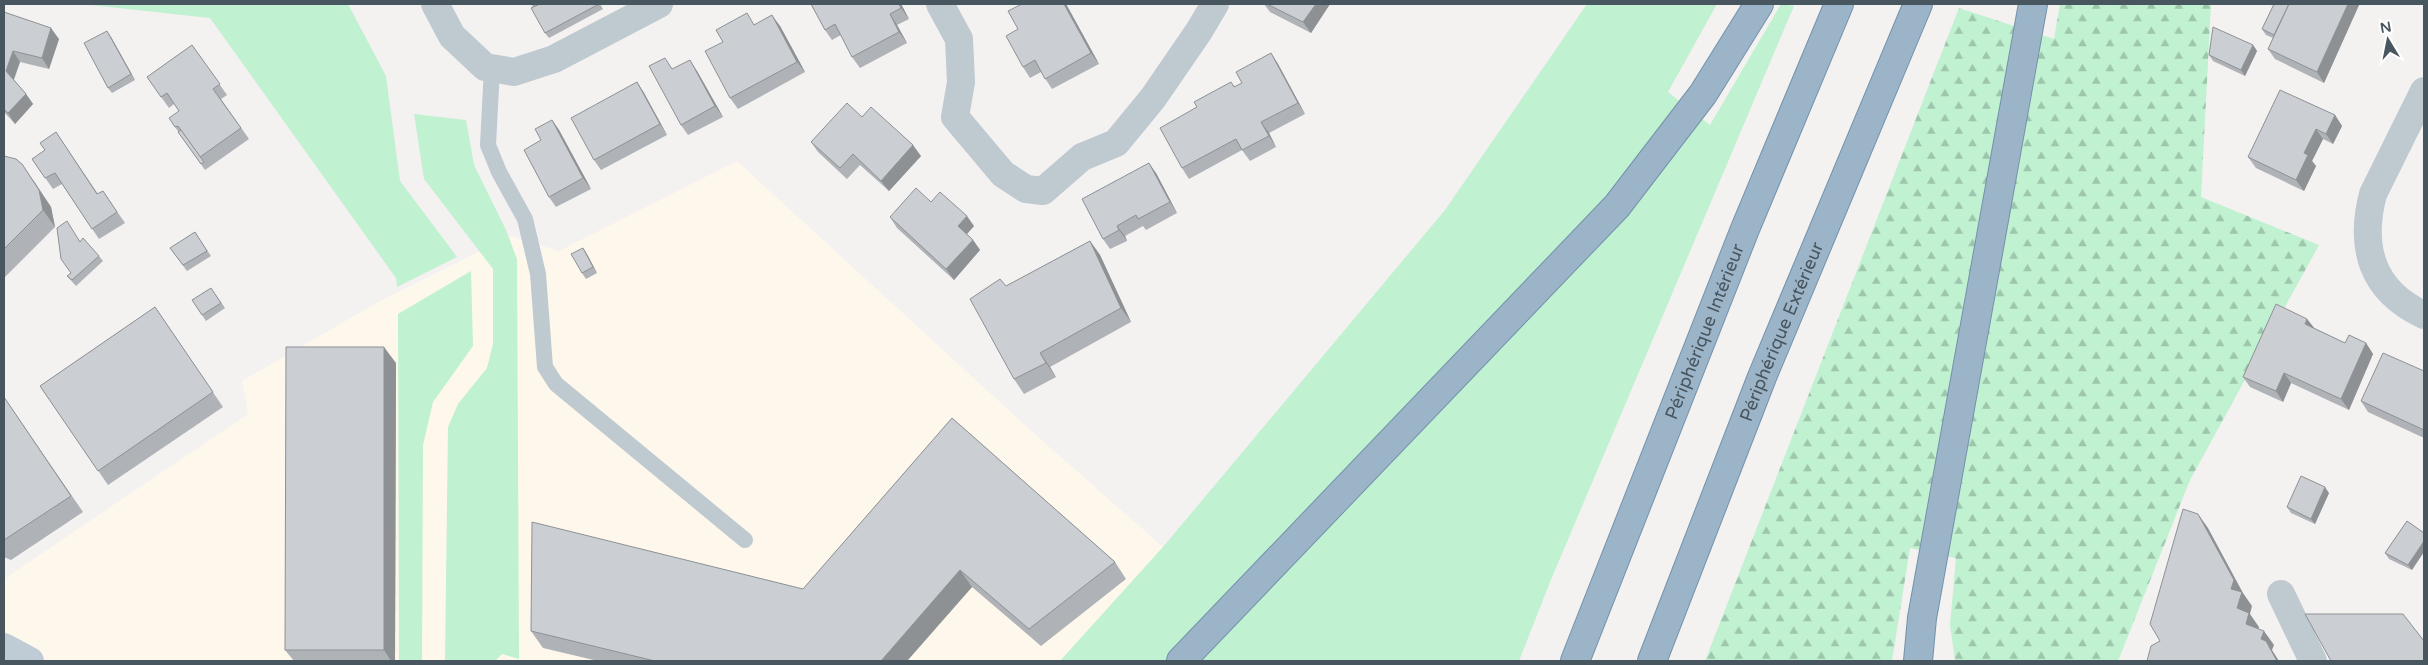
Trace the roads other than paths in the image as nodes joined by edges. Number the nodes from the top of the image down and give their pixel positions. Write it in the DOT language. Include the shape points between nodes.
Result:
graph roads {
  1 [pos="435,4"];
  2 [pos="659,4"];
  3 [pos="940,4"];
  4 [pos="1215,4"];
  5 [pos="1759,4"];
  6 [pos="1839,4"];
  7 [pos="1918,4"];
  8 [pos="2033,4"];
  9 [pos="492,68"];
  10 [pos="2424,91"];
  11 [pos="2424,315"];
  12 [pos="745,540"];
  13 [pos="2281,594"];
  14 [pos="4,647"];
  15 [pos="30,661"];
  16 [pos="1181,661"];
  17 [pos="1575,661"];
  18 [pos="1652,661"];
  19 [pos="1918,661"];
  20 [pos="2314,661"];
  1 -- 9 [label="street" via="452,36 485,67"];
  2 -- 9 [label="street" via="554,59 514,72"];
  3 -- 4 [label="street" via="959,39 961,82 955,117 1003,174 1026,189 1043,191 1082,157 1116,143 1153,98"];
  5 -- 16 [label="highway" via="1704,94 1617,206"];
  6 -- 17 [label="highway, Périphérique Intérieur" via="1745,230"];
  7 -- 18 [label="highway, Périphérique Extérieur" via="1762,377"];
  8 -- 19 [label="highway" via="1922,618"];
  9 -- 12 [label="lane" via="488,145 525,220 538,274 545,367 556,384"];
  10 -- 11 [label="street" via="2373,194 2367,234 2382,285 2396,300"];
  13 -- 20 [label="street"];
  14 -- 15 [label="main road"];
}
